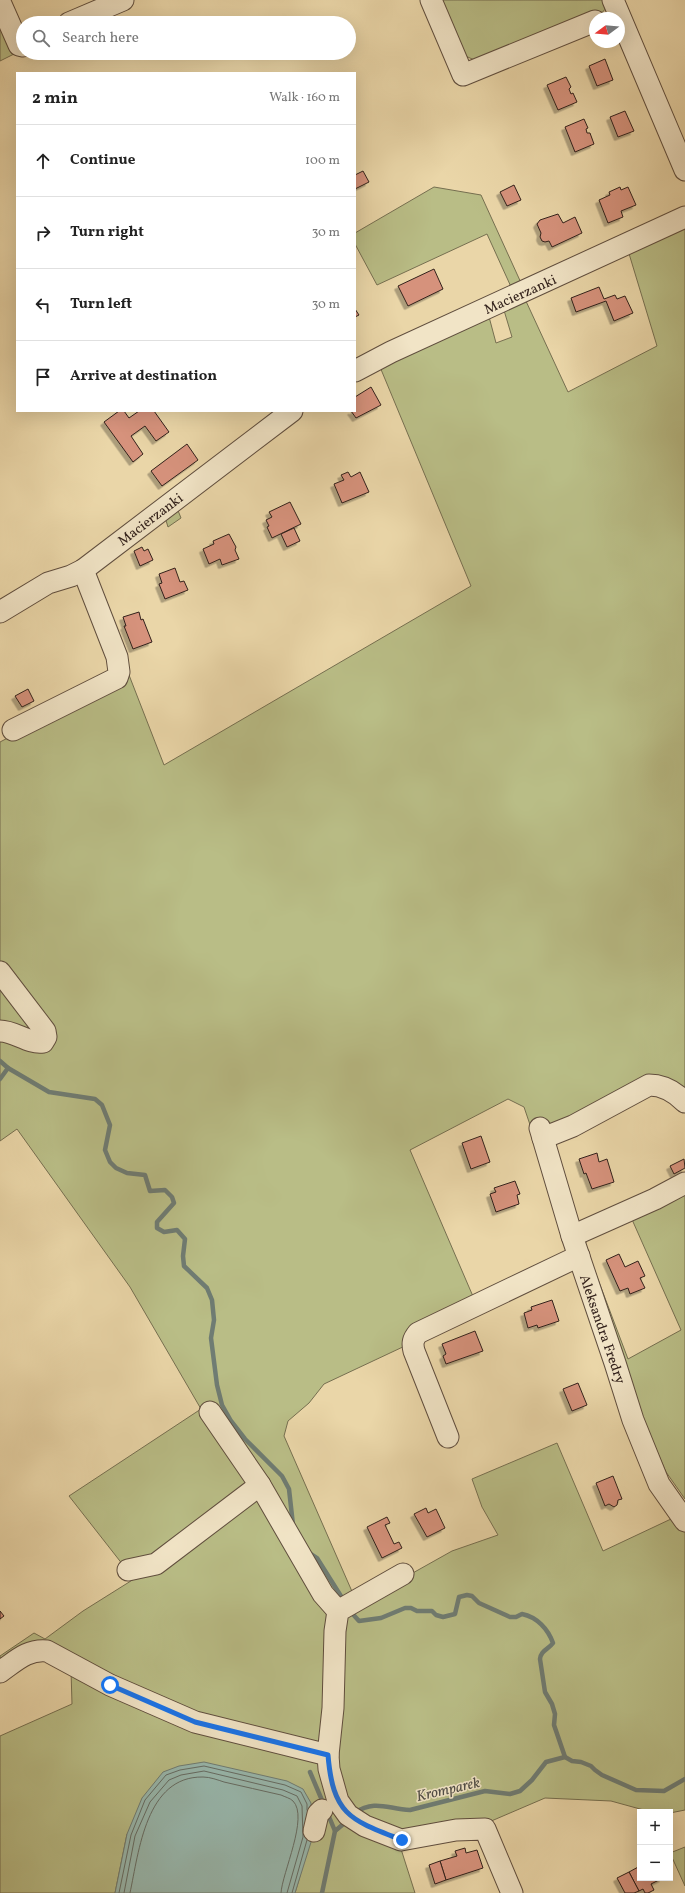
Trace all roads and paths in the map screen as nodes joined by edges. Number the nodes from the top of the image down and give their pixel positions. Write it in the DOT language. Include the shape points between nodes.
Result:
graph roads {
  1 [pos="123,0"];
  2 [pos="431,0"];
  3 [pos="0,2"];
  4 [pos="611,10"];
  5 [pos="85,16"];
  6 [pos="589,22"];
  7 [pos="16,38"];
  8 [pos="685,170"];
  9 [pos="685,217"];
  10 [pos="356,370"];
  11 [pos="280,414"];
  12 [pos="83,570"];
  13 [pos="0,612"];
  14 [pos="14,730"];
  15 [pos="0,972"];
  16 [pos="0,1031"];
  17 [pos="685,1102"];
  18 [pos="685,1183"];
  19 [pos="572,1236"];
  20 [pos="579,1256"];
  21 [pos="210,1412"];
  22 [pos="448,1437"];
  23 [pos="260,1485"];
  24 [pos="685,1521"];
  25 [pos="128,1570"];
  26 [pos="403,1574"];
  27 [pos="346,1607"];
  28 [pos="0,1672"];
  29 [pos="328,1755"];
  30 [pos="340,1812"];
  31 [pos="314,1831"];
  32 [pos="512,1893"];
  1 -- 5 [label="street"];
  2 -- 6 [label="street" via="462,74"];
  3 -- 7 [label="street"];
  4 -- 8 [label="street"];
  9 -- 10 [label="street, Macierzanki" via="397,349"];
  11 -- 12 [label="street, Macierzanki" via="222,465"];
  12 -- 13 [label="street, Macierzanki" via="48,583"];
  12 -- 14 [label="street" via="117,657 117,678"];
  15 -- 16 [label="street" via="45,1031 46,1037 43,1042 35,1043"];
  17 -- 19 [label="street, Aleksandra Fredry" via="668,1089 649,1085 573,1126 542,1133"];
  18 -- 19 [label="street"];
  19 -- 20 [label="street, Aleksandra Fredry"];
  20 -- 22 [label="street" via="418,1332 414,1337 414,1351"];
  20 -- 24 [label="street, Aleksandra Fredry" via="633,1420 653,1472"];
  21 -- 23 [label="street"];
  23 -- 25 [label="street" via="156,1564"];
  23 -- 27 [label="street" via="323,1594"];
  26 -- 27 [label="street"];
  27 -- 29 [label="street" via="334,1631"];
  28 -- 29 [label="street" via="29,1652 47,1651 110,1685 195,1722"];
  29 -- 30 [label="street"];
  30 -- 31 [label="street" via="318,1814"];
  30 -- 32 [label="street" via="402,1840 456,1830 485,1829"];
}
